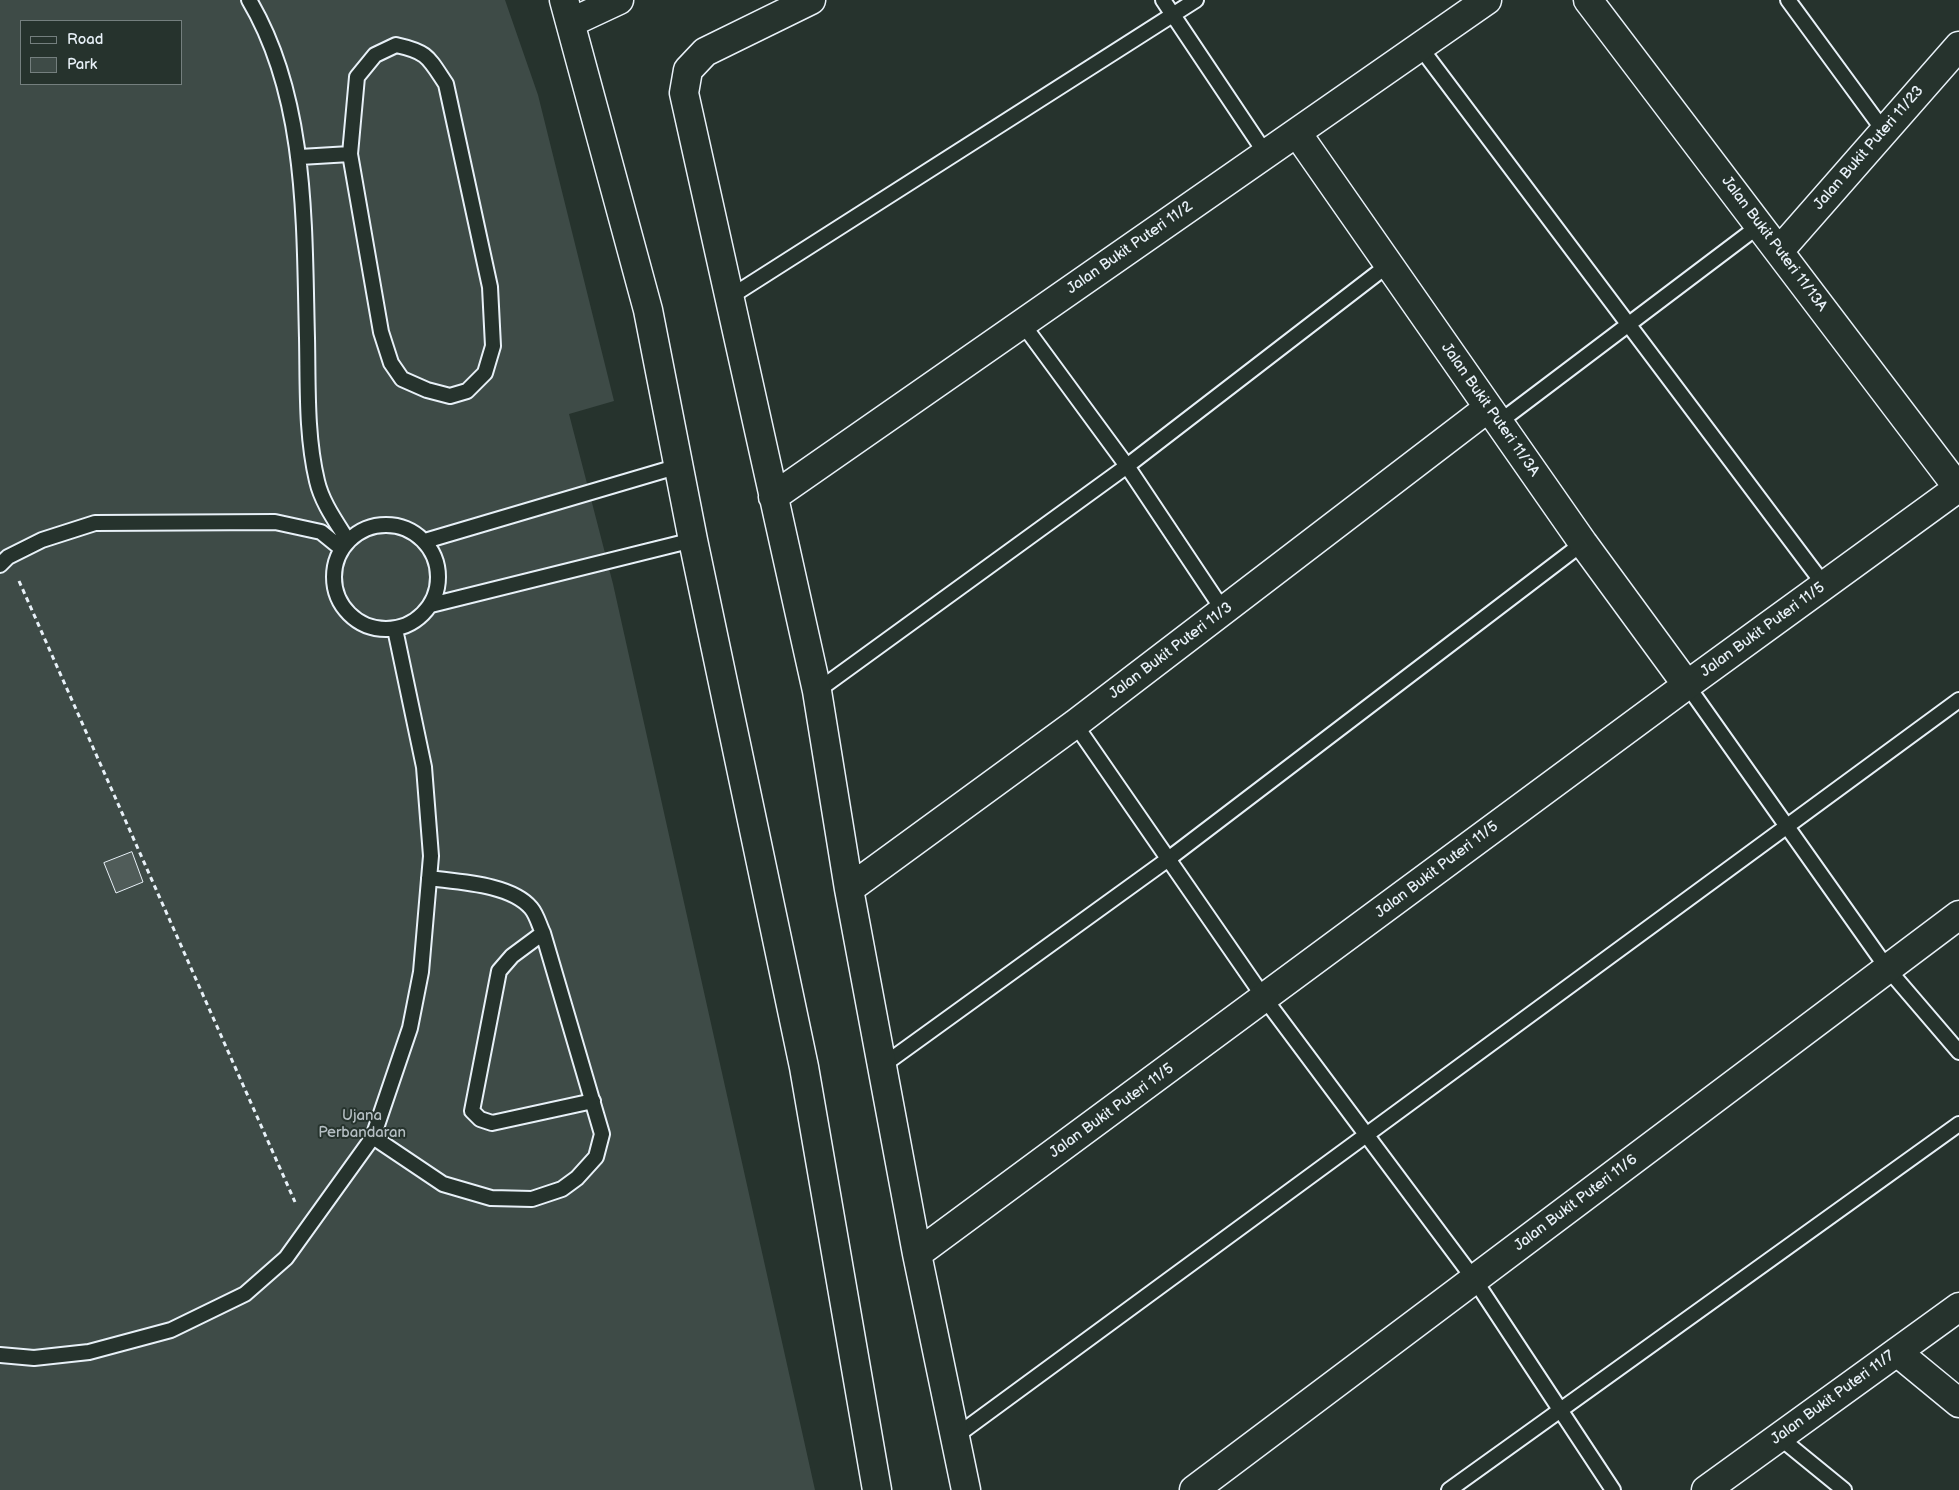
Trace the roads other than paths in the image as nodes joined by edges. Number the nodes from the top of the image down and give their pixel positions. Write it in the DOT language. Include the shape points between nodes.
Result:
graph roads {
  1 [pos="248,0"];
  2 [pos="618,0"];
  3 [pos="811,0"];
  4 [pos="1163,0"];
  5 [pos="1196,0"];
  6 [pos="1487,0"];
  7 [pos="1588,0"];
  8 [pos="1788,0"];
  9 [pos="568,11"];
  10 [pos="1173,15"];
  11 [pos="1959,46"];
  12 [pos="1420,47"];
  13 [pos="1884,131"];
  14 [pos="1297,133"];
  15 [pos="350,154"];
  16 [pos="1266,154"];
  17 [pos="300,157"];
  18 [pos="1760,225"];
  19 [pos="1780,250"];
  20 [pos="1388,265"];
  21 [pos="730,297"];
  22 [pos="1022,323"];
  23 [pos="1629,325"];
  24 [pos="1493,415"];
  25 [pos="679,466"];
  26 [pos="1127,466"];
  27 [pos="1959,489"];
  28 [pos="773,497"];
  29 [pos="693,540"];
  30 [pos="425,541"];
  31 [pos="1583,543"];
  32 [pos="345,545"];
  33 [pos="4,561"];
  34 [pos="1825,586"];
  35 [pos="431,605"];
  36 [pos="1224,610"];
  37 [pos="396,630"];
  38 [pos="1687,685"];
  39 [pos="818,691"];
  40 [pos="1959,700"];
  41 [pos="1075,724"];
  42 [pos="1786,826"];
  43 [pos="1167,860"];
  44 [pos="429,878"];
  45 [pos="849,889"];
  46 [pos="1959,915"];
  47 [pos="543,933"];
  48 [pos="1887,968"];
  49 [pos="1265,999"];
  50 [pos="1959,1052"];
  51 [pos="882,1066"];
  52 [pos="593,1101"];
  53 [pos="1959,1124"];
  54 [pos="1367,1135"];
  55 [pos="373,1137"];
  56 [pos="917,1254"];
  57 [pos="1474,1280"];
  58 [pos="1959,1307"];
  59 [pos="1897,1352"];
  60 [pos="0,1355"];
  61 [pos="1959,1403"];
  62 [pos="1560,1410"];
  63 [pos="956,1436"];
  64 [pos="1779,1437"];
  65 [pos="877,1490"];
  66 [pos="966,1490"];
  67 [pos="1194,1490"];
  68 [pos="1449,1490"];
  69 [pos="1613,1490"];
  70 [pos="1706,1490"];
  71 [pos="1844,1490"];
  1 -- 17 [label="lane" via="259,18 282,80"];
  2 -- 9 [label="street"];
  3 -- 21 [label="street" via="705,52 688,70 684,93"];
  4 -- 10 [label="lane"];
  5 -- 10 [label="lane"];
  6 -- 12 [label="street, Jalan Bukit Puteri 11/2"];
  7 -- 18 [label="street, Jalan Bukit Puteri 11/13A"];
  8 -- 13 [label="lane"];
  9 -- 25 [label="street" via="648,310"];
  10 -- 16 [label="lane"];
  10 -- 21 [label="lane"];
  11 -- 13 [label="street, Jalan Bukit Puteri 11/23"];
  12 -- 14 [label="street, Jalan Bukit Puteri 11/2"];
  12 -- 23 [label="lane"];
  13 -- 19 [label="street, Jalan Bukit Puteri 11/23"];
  14 -- 16 [label="street, Jalan Bukit Puteri 11/2"];
  14 -- 20 [label="street, Jalan Bukit Puteri 11/3A"];
  15 -- 15 [label="lane" via="381,332 391,363 402,378 427,390 450,396 467,391 485,373 493,346 490,287 446,84 430,60 418,50 396,45 375,55 357,77"];
  15 -- 17 [label="lane"];
  16 -- 22 [label="street, Jalan Bukit Puteri 11/2"];
  17 -- 32 [label="lane" via="309,417 317,482"];
  18 -- 19 [label="street, Jalan Bukit Puteri 11/13A"];
  18 -- 23 [label="lane"];
  19 -- 27 [label="street, Jalan Bukit Puteri 11/13A"];
  20 -- 24 [label="street, Jalan Bukit Puteri 11/3A"];
  20 -- 26 [label="lane"];
  21 -- 28 [label="street"];
  22 -- 26 [label="lane"];
  22 -- 28 [label="street, Jalan Bukit Puteri 11/2"];
  23 -- 24 [label="lane"];
  23 -- 34 [label="lane"];
  24 -- 31 [label="street, Jalan Bukit Puteri 11/3A"];
  24 -- 36 [label="street, Jalan Bukit Puteri 11/3"];
  25 -- 29 [label="street"];
  25 -- 30 [label="lane"];
  26 -- 36 [label="lane"];
  26 -- 39 [label="lane"];
  27 -- 34 [label="street, Jalan Bukit Puteri 11/5"];
  28 -- 39 [label="street"];
  29 -- 35 [label="lane"];
  29 -- 65 [label="street" via="804,1067"];
  30 -- 32 [label="lane" via="407,529 387,524 366,529"];
  30 -- 35 [label="lane" via="436,561 438,576"];
  31 -- 38 [label="street, Jalan Bukit Puteri 11/3A"];
  31 -- 43 [label="lane"];
  32 -- 33 [label="lane" via="321,532 275,522 95,523 42,540"];
  32 -- 37 [label="lane" via="334,568 335,588 342,607 357,621 376,629"];
  34 -- 38 [label="street, Jalan Bukit Puteri 11/5"];
  35 -- 37 [label="lane" via="416,621"];
  36 -- 41 [label="street, Jalan Bukit Puteri 11/3"];
  37 -- 44 [label="lane" via="424,767 431,856"];
  38 -- 42 [label="lane"];
  38 -- 49 [label="street, Jalan Bukit Puteri 11/5"];
  39 -- 45 [label="street"];
  40 -- 42 [label="lane"];
  41 -- 43 [label="lane"];
  41 -- 45 [label="street, Jalan Bukit Puteri 11/3"];
  42 -- 48 [label="lane"];
  42 -- 54 [label="lane"];
  43 -- 49 [label="lane"];
  43 -- 51 [label="lane"];
  44 -- 47 [label="lane" via="507,892 522,899 533,910"];
  44 -- 55 [label="lane" via="421,972 410,1028"];
  45 -- 51 [label="street"];
  46 -- 48 [label="street, Jalan Bukit Puteri 11/6"];
  47 -- 52 [label="lane"];
  47 -- 52 [label="lane" via="512,956 499,972 472,1111 480,1120 492,1123"];
  48 -- 50 [label="lane"];
  48 -- 57 [label="street, Jalan Bukit Puteri 11/6"];
  49 -- 54 [label="lane"];
  49 -- 56 [label="street, Jalan Bukit Puteri 11/5"];
  51 -- 56 [label="street"];
  52 -- 55 [label="lane" via="602,1134 596,1157 577,1178 562,1188 532,1199 490,1198 444,1184"];
  53 -- 62 [label="lane"];
  54 -- 57 [label="lane"];
  54 -- 63 [label="lane"];
  55 -- 60 [label="lane" via="286,1258 245,1294 171,1330 89,1352 34,1358"];
  56 -- 63 [label="street"];
  57 -- 62 [label="lane"];
  57 -- 67 [label="street, Jalan Bukit Puteri 11/6"];
  58 -- 59 [label="street, Jalan Bukit Puteri 11/7"];
  59 -- 61 [label="street"];
  59 -- 64 [label="street, Jalan Bukit Puteri 11/7"];
  62 -- 68 [label="lane"];
  62 -- 69 [label="lane"];
  63 -- 66 [label="street"];
  64 -- 70 [label="street, Jalan Bukit Puteri 11/7"];
  64 -- 71 [label="lane"];
}
